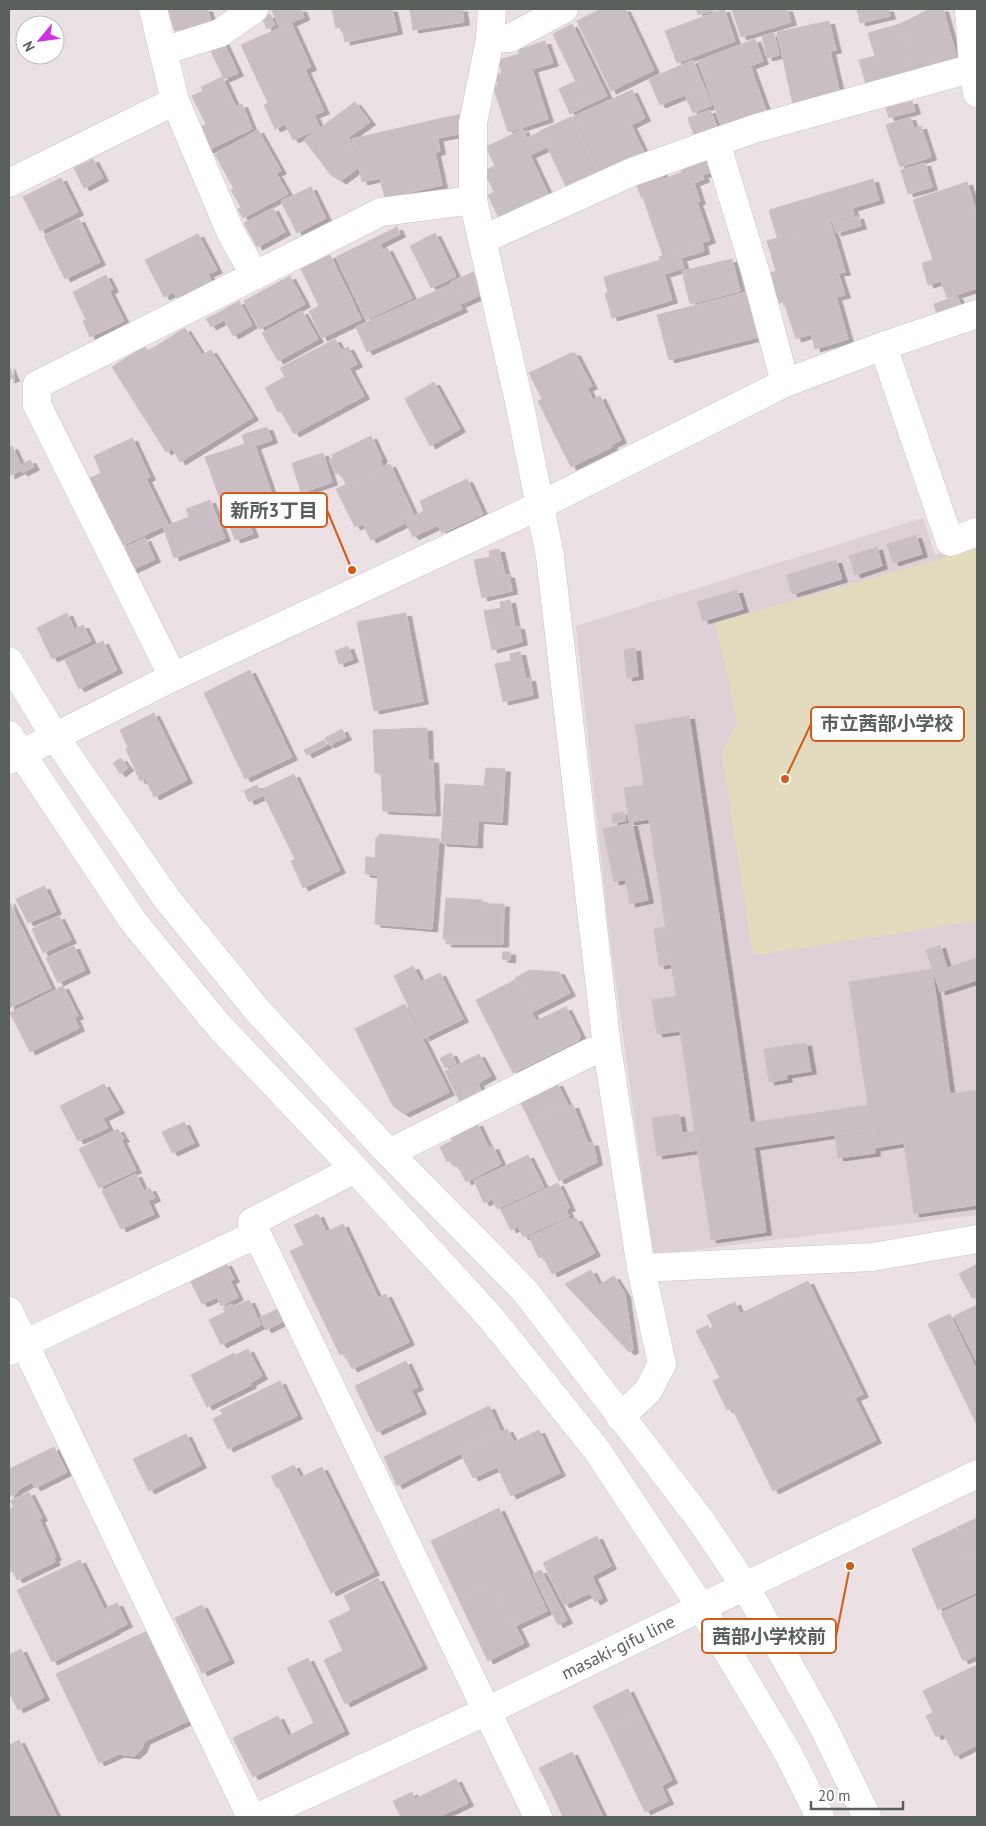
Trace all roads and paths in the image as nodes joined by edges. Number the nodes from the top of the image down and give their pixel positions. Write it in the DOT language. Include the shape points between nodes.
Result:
graph roads {
  1 [pos="153,9"];
  2 [pos="254,9"];
  3 [pos="492,9"];
  4 [pos="564,9"];
  5 [pos="969,9"];
  6 [pos="490,39"];
  7 [pos="163,51"];
  8 [pos="976,76"];
  9 [pos="176,101"];
  10 [pos="716,142"];
  11 [pos="9,184"];
  12 [pos="473,200"];
  13 [pos="482,240"];
  14 [pos="255,276"];
  15 [pos="977,314"];
  16 [pos="883,346"];
  17 [pos="785,383"];
  18 [pos="541,505"];
  19 [pos="977,532"];
  20 [pos="9,661"];
  21 [pos="173,677"];
  22 [pos="55,737"];
  23 [pos="13,750"];
  24 [pos="607,1047"];
  25 [pos="389,1153"];
  26 [pos="355,1169"];
  27 [pos="256,1234"];
  28 [pos="977,1239"];
  29 [pos="642,1268"];
  30 [pos="9,1311"];
  31 [pos="17,1347"];
  32 [pos="620,1417"];
  33 [pos="977,1474"];
  34 [pos="745,1586"];
  35 [pos="701,1607"];
  36 [pos="487,1711"];
  37 [pos="251,1817"];
  38 [pos="258,1817"];
  39 [pos="538,1817"];
  40 [pos="820,1817"];
  41 [pos="867,1817"];
  1 -- 7 [label="street"];
  2 -- 7 [label="street" via="220,33"];
  3 -- 6 [label="street"];
  4 -- 6 [label="street" via="510,38"];
  5 -- 8 [label="street"];
  6 -- 12 [label="street" via="473,124"];
  7 -- 9 [label="street"];
  8 -- 10 [label="street" via="757,128"];
  9 -- 11 [label="street"];
  9 -- 14 [label="street" via="231,233"];
  10 -- 13 [label="street" via="632,172"];
  10 -- 17 [label="street"];
  12 -- 13 [label="street"];
  12 -- 14 [label="street" via="381,212"];
  13 -- 18 [label="street"];
  14 -- 21 [label="street" via="37,385 37,405"];
  15 -- 16 [label="street"];
  16 -- 17 [label="street"];
  16 -- 19 [label="street" via="950,542"];
  17 -- 18 [label="street"];
  18 -- 21 [label="street"];
  18 -- 24 [label="street" via="550,556"];
  20 -- 22 [label="street"];
  21 -- 22 [label="street"];
  22 -- 23 [label="street"];
  22 -- 25 [label="street" via="173,907 258,1011"];
  23 -- 26 [label="street" via="140,929 219,1026"];
  24 -- 25 [label="street" via="589,1052"];
  24 -- 29 [label="street"];
  25 -- 32 [label="street" via="525,1291"];
  26 -- 27 [label="street" via="252,1222"];
  26 -- 35 [label="street" via="491,1318 590,1442"];
  27 -- 31 [label="street"];
  27 -- 36 [label="street"];
  28 -- 29 [label="street" via="872,1258"];
  29 -- 32 [label="street" via="662,1364 648,1391"];
  30 -- 31 [label="street"];
  31 -- 37 [label="street"];
  32 -- 34 [label="street" via="702,1522"];
  33 -- 34 [label="street, masaki-gifu line"];
  34 -- 35 [label="street, masaki-gifu line"];
  34 -- 41 [label="street" via="823,1726"];
  35 -- 36 [label="street, masaki-gifu line"];
  35 -- 40 [label="street" via="788,1753"];
  36 -- 38 [label="street, masaki-gifu line"];
  36 -- 39 [label="street"];
}
